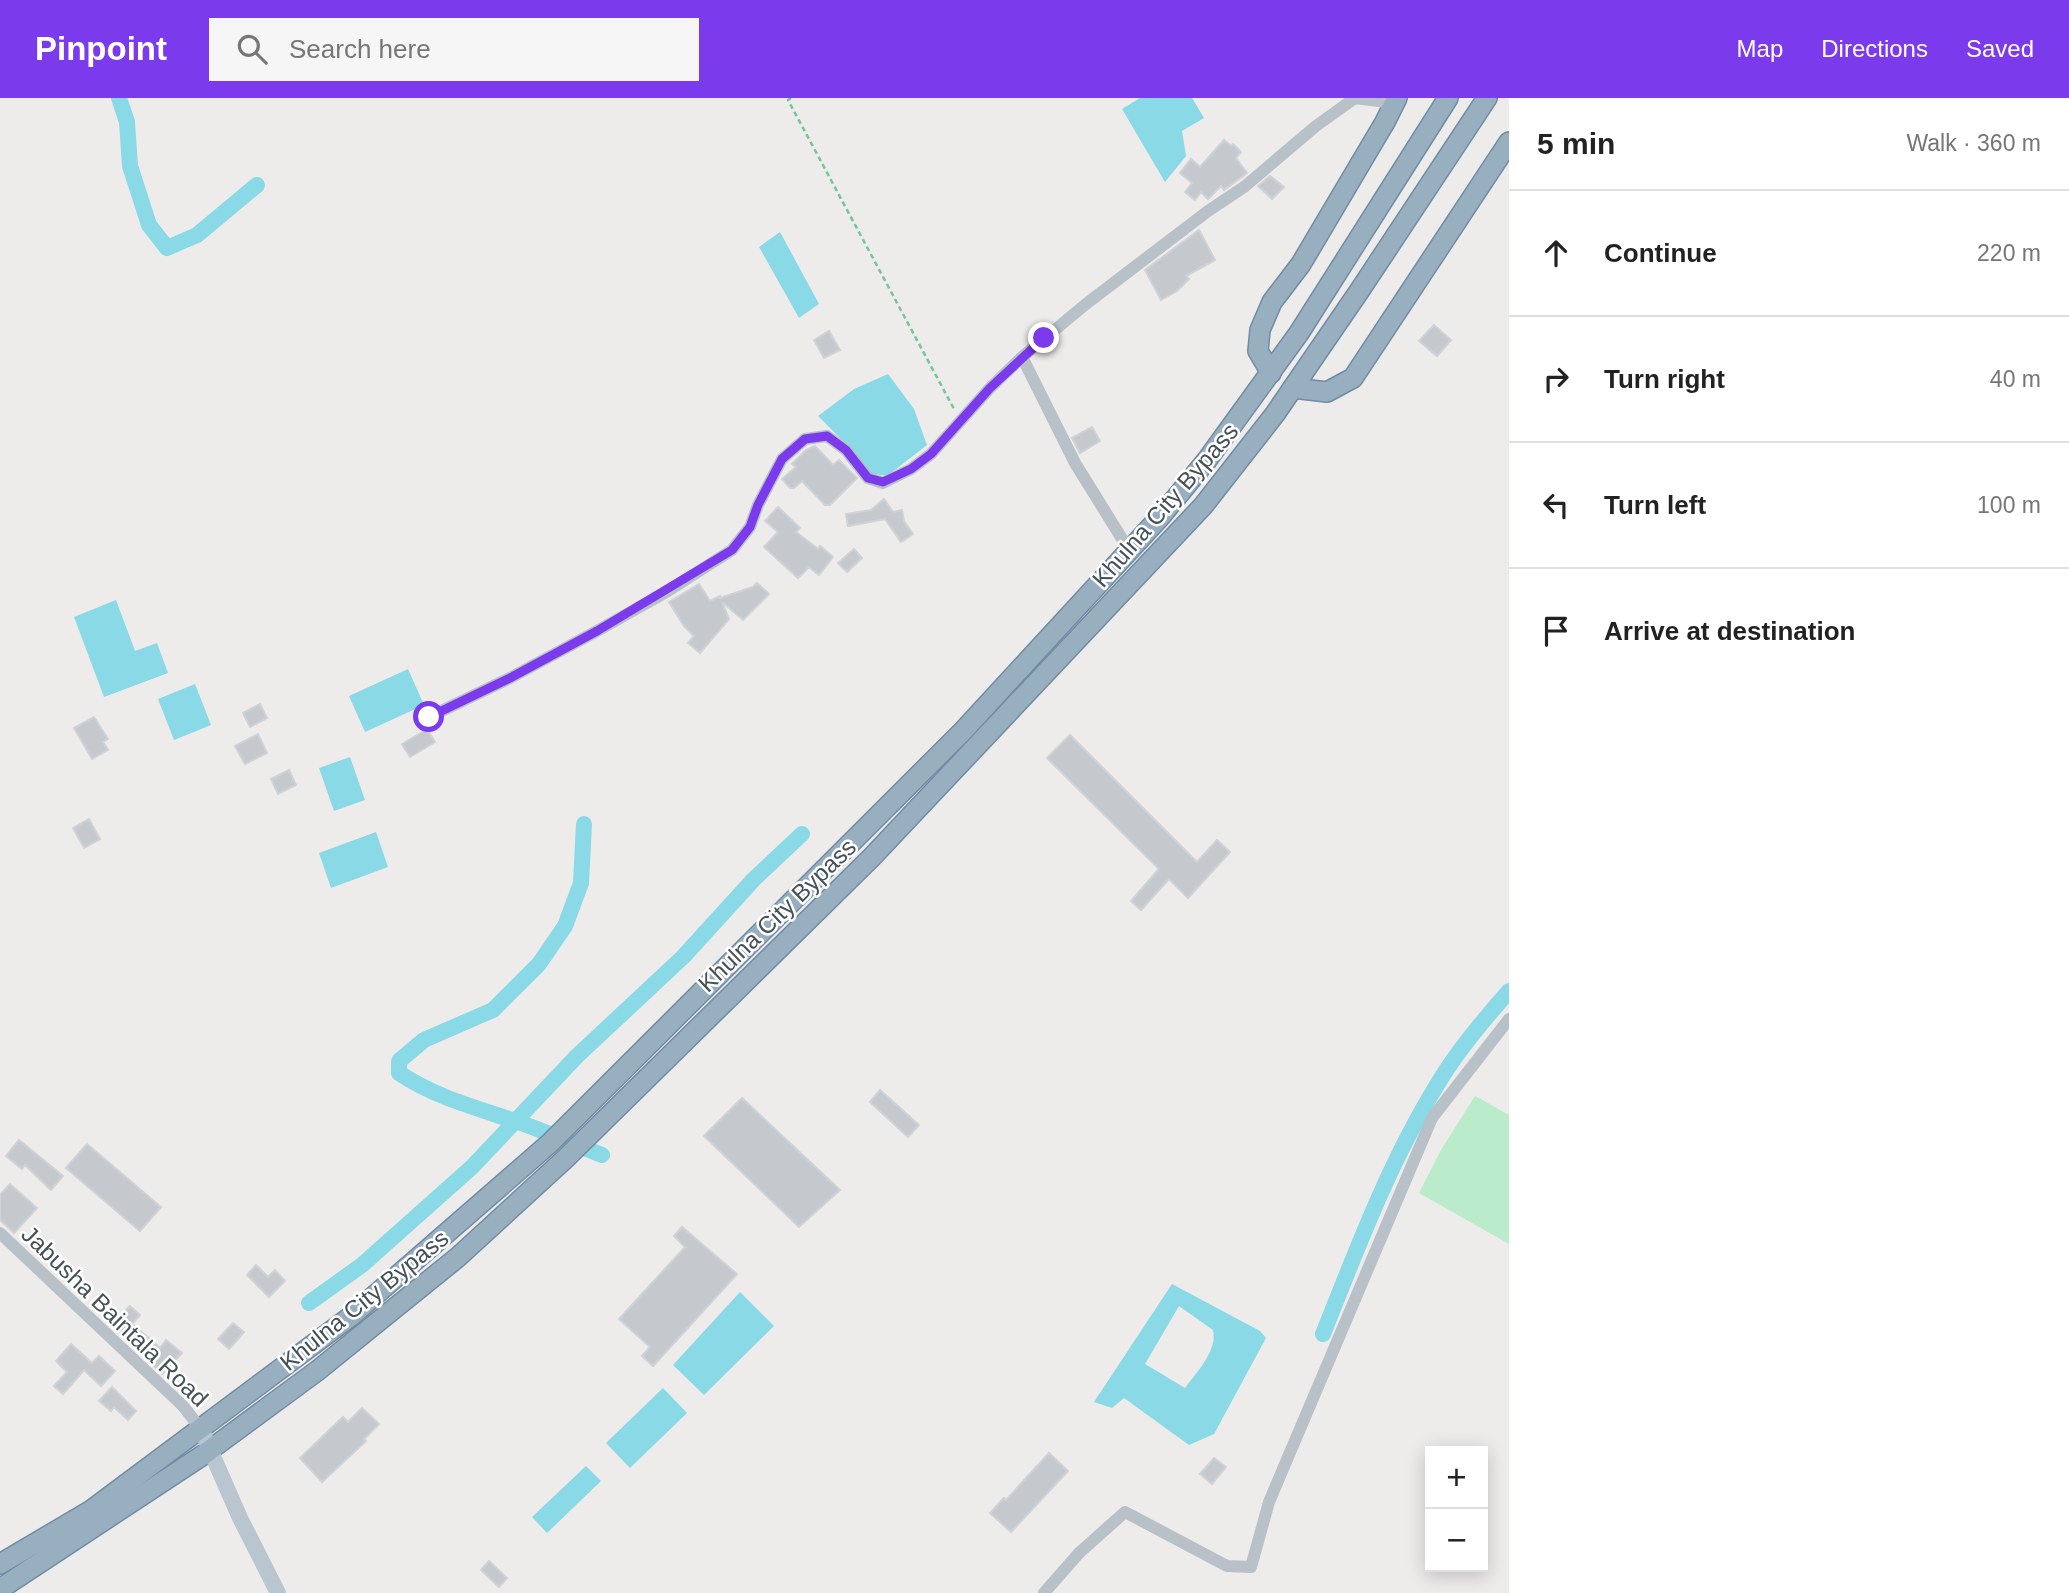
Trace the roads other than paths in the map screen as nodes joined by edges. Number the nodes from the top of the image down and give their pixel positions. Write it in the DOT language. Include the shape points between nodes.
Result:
graph roads {
  1 [pos="1443,98"];
  2 [pos="1480,98"];
  3 [pos="1489,98"];
  4 [pos="1500,98"];
  5 [pos="1396,101"];
  6 [pos="1509,142"];
  7 [pos="1455,144"];
  8 [pos="1022,357"];
  9 [pos="1271,373"];
  10 [pos="1293,388"];
  11 [pos="1129,550"];
  12 [pos="429,717"];
  13 [pos="1509,1019"];
  14 [pos="0,1233"];
  15 [pos="201,1429"];
  16 [pos="209,1451"];
  17 [pos="0,1564"];
  18 [pos="0,1589"];
  19 [pos="278,1593"];
  20 [pos="1044,1593"];
  1 -- 9 [label="highway, Khulna City Bypass"];
  2 -- 7 [label="highway, Khulna City Bypass"];
  3 -- 7 [label="highway, Khulna City Bypass"];
  4 -- 7 [label="highway, Khulna City Bypass"];
  5 -- 8 [label="street" via="1355,98"];
  5 -- 9 [label="highway" via="1301,264 1272,302 1258,351"];
  6 -- 10 [label="highway" via="1353,378 1327,392"];
  7 -- 10 [label="highway, Khulna City Bypass"];
  8 -- 11 [label="street" via="1075,463"];
  8 -- 12 [label="street" via="931,454 883,482 868,478 846,450 827,436 805,439 782,459 750,527 732,550 597,631"];
  9 -- 11 [label="highway, Khulna City Bypass" via="1207,460"];
  10 -- 16 [label="highway, Khulna City Bypass" via="1203,506 1126,589 871,858 566,1158 458,1257"];
  11 -- 15 [label="highway, Khulna City Bypass" via="964,730 550,1143 350,1317"];
  13 -- 20 [label="street" via="1432,1118 1269,1502 1251,1567 1227,1566 1125,1512 1079,1552"];
  14 -- 15 [label="street, Jabusha Baintala Road" via="183,1406"];
  15 -- 16 [label="main road"];
  15 -- 17 [label="highway, Khulna City Bypass" via="90,1511"];
  16 -- 18 [label="highway, Khulna City Bypass"];
  16 -- 19 [label="main road"];
}
